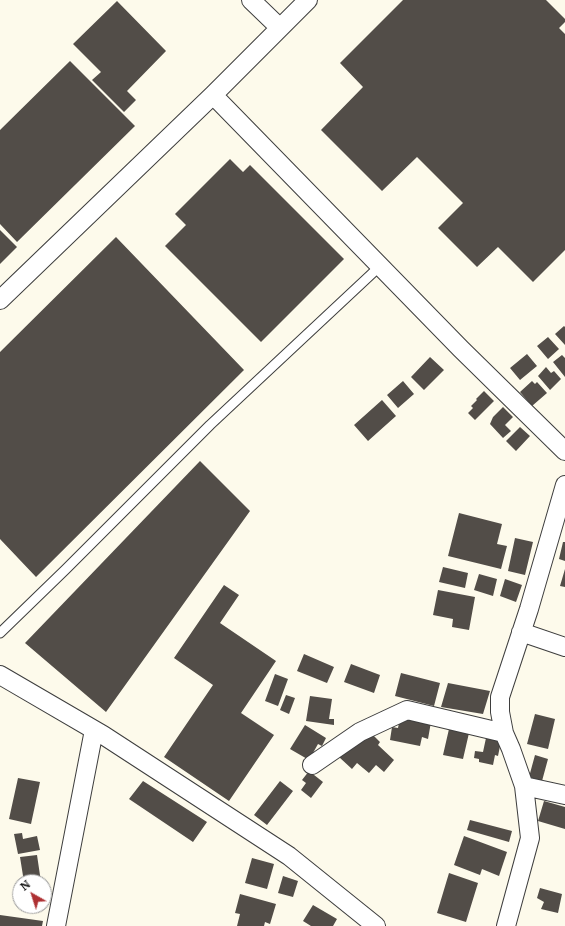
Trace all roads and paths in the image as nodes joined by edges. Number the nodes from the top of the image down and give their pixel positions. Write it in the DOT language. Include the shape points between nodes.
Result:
graph roads {
  1 [pos="251,0"];
  2 [pos="308,0"];
  3 [pos="280,28"];
  4 [pos="213,95"];
  5 [pos="379,267"];
  6 [pos="0,300"];
  7 [pos="565,451"];
  8 [pos="565,485"];
  9 [pos="521,632"];
  10 [pos="0,633"];
  11 [pos="565,647"];
  12 [pos="0,675"];
  13 [pos="94,730"];
  14 [pos="504,733"];
  15 [pos="312,765"];
  16 [pos="524,786"];
  17 [pos="565,795"];
  18 [pos="56,926"];
  19 [pos="376,926"];
  20 [pos="506,926"];
  1 -- 3 [label="street"];
  2 -- 3 [label="street"];
  3 -- 4 [label="street"];
  4 -- 5 [label="street"];
  4 -- 6 [label="street"];
  5 -- 7 [label="street"];
  5 -- 10 [label="lane" via="210,425"];
  8 -- 9 [label="street"];
  9 -- 11 [label="street"];
  9 -- 14 [label="street" via="500,697"];
  12 -- 13 [label="street"];
  13 -- 18 [label="street"];
  13 -- 19 [label="street" via="289,856"];
  14 -- 15 [label="street" via="407,710 360,732"];
  14 -- 16 [label="street"];
  16 -- 17 [label="street"];
  16 -- 20 [label="street" via="530,838"];
}
